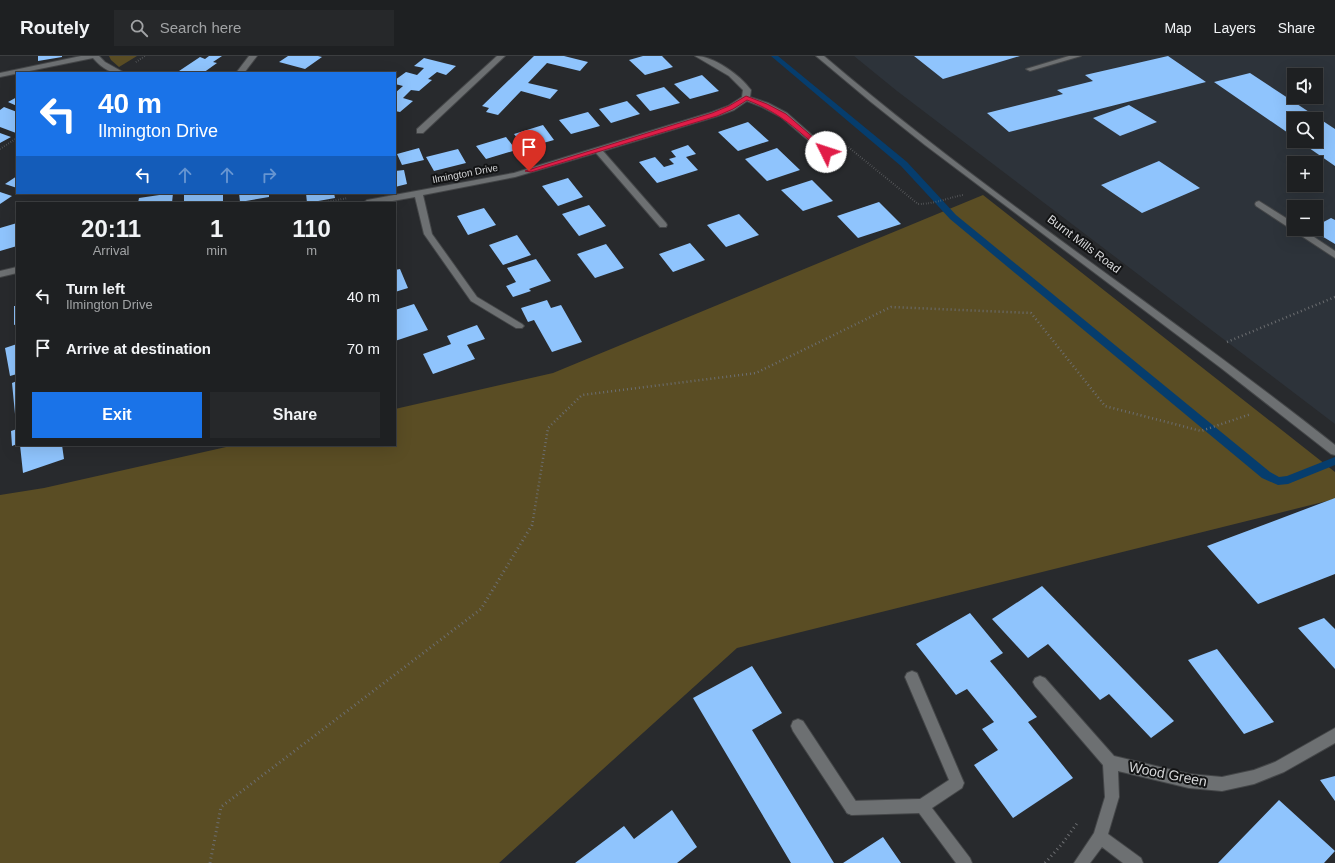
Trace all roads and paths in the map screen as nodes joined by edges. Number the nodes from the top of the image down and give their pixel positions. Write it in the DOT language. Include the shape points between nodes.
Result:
graph roads {
  1 [pos="91,56"];
  2 [pos="95,56"];
  3 [pos="253,56"];
  4 [pos="501,56"];
  5 [pos="699,56"];
  6 [pos="820,56"];
  7 [pos="1077,56"];
  8 [pos="1030,70"];
  9 [pos="119,72"];
  10 [pos="241,72"];
  11 [pos="0,75"];
  12 [pos="746,98"];
  13 [pos="420,131"];
  14 [pos="16,139"];
  15 [pos="0,149"];
  16 [pos="598,150"];
  17 [pos="826,152"];
  18 [pos="418,193"];
  19 [pos="948,198"];
  20 [pos="372,202"];
  21 [pos="1259,204"];
  22 [pos="1287,223"];
  23 [pos="663,225"];
  24 [pos="1307,236"];
  25 [pos="1335,255"];
  26 [pos="16,270"];
  27 [pos="0,274"];
  28 [pos="1335,297"];
  29 [pos="519,326"];
  30 [pos="1205,351"];
  31 [pos="1276,405"];
  32 [pos="1335,451"];
  33 [pos="912,677"];
  34 [pos="1040,682"];
  35 [pos="798,726"];
  36 [pos="1335,735"];
  37 [pos="1110,762"];
  38 [pos="922,806"];
  39 [pos="1100,837"];
  40 [pos="210,863"];
  41 [pos="965,863"];
  42 [pos="1081,863"];
  43 [pos="1136,863"];
  1 -- 11 [label="street"];
  2 -- 9 [label="street" via="102,64"];
  3 -- 10 [label="street"];
  4 -- 13 [label="street"];
  5 -- 12 [label="street" via="708,63 730,72 742,82 747,90"];
  6 -- 30 [label="street, Burnt Mills Road" via="981,184"];
  7 -- 8 [label="street"];
  12 -- 16 [label="street, Ilmington Drive" via="731,108 715,114"];
  12 -- 17 [label="street" via="784,115"];
  14 -- 15 [label="path"];
  16 -- 18 [label="street, Ilmington Drive" via="515,175"];
  16 -- 23 [label="street"];
  17 -- 19 [label="path" via="847,146 918,204 932,204"];
  18 -- 20 [label="street, Ilmington Drive"];
  18 -- 29 [label="street" via="428,234 474,299"];
  21 -- 22 [label="street"];
  24 -- 25 [label="street"];
  26 -- 27 [label="street"];
  28 -- 30 [label="path"];
  30 -- 31 [label="street, Burnt Mills Road"];
  31 -- 32 [label="street, Burnt Mills Road"];
  31 -- 40 [label="path" via="1201,431 1104,406 1031,313 891,307 756,373 582,395 548,428 532,526 481,609 221,807"];
  33 -- 38 [label="street" via="956,783"];
  34 -- 37 [label="street"];
  35 -- 38 [label="street" via="852,808"];
  36 -- 37 [label="street, Wood Green" via="1279,767 1254,777 1222,784 1189,781"];
  37 -- 39 [label="street, Wood Green" via="1112,797"];
  38 -- 41 [label="street"];
  39 -- 42 [label="street, Wood Green"];
  39 -- 43 [label="street"];
}
